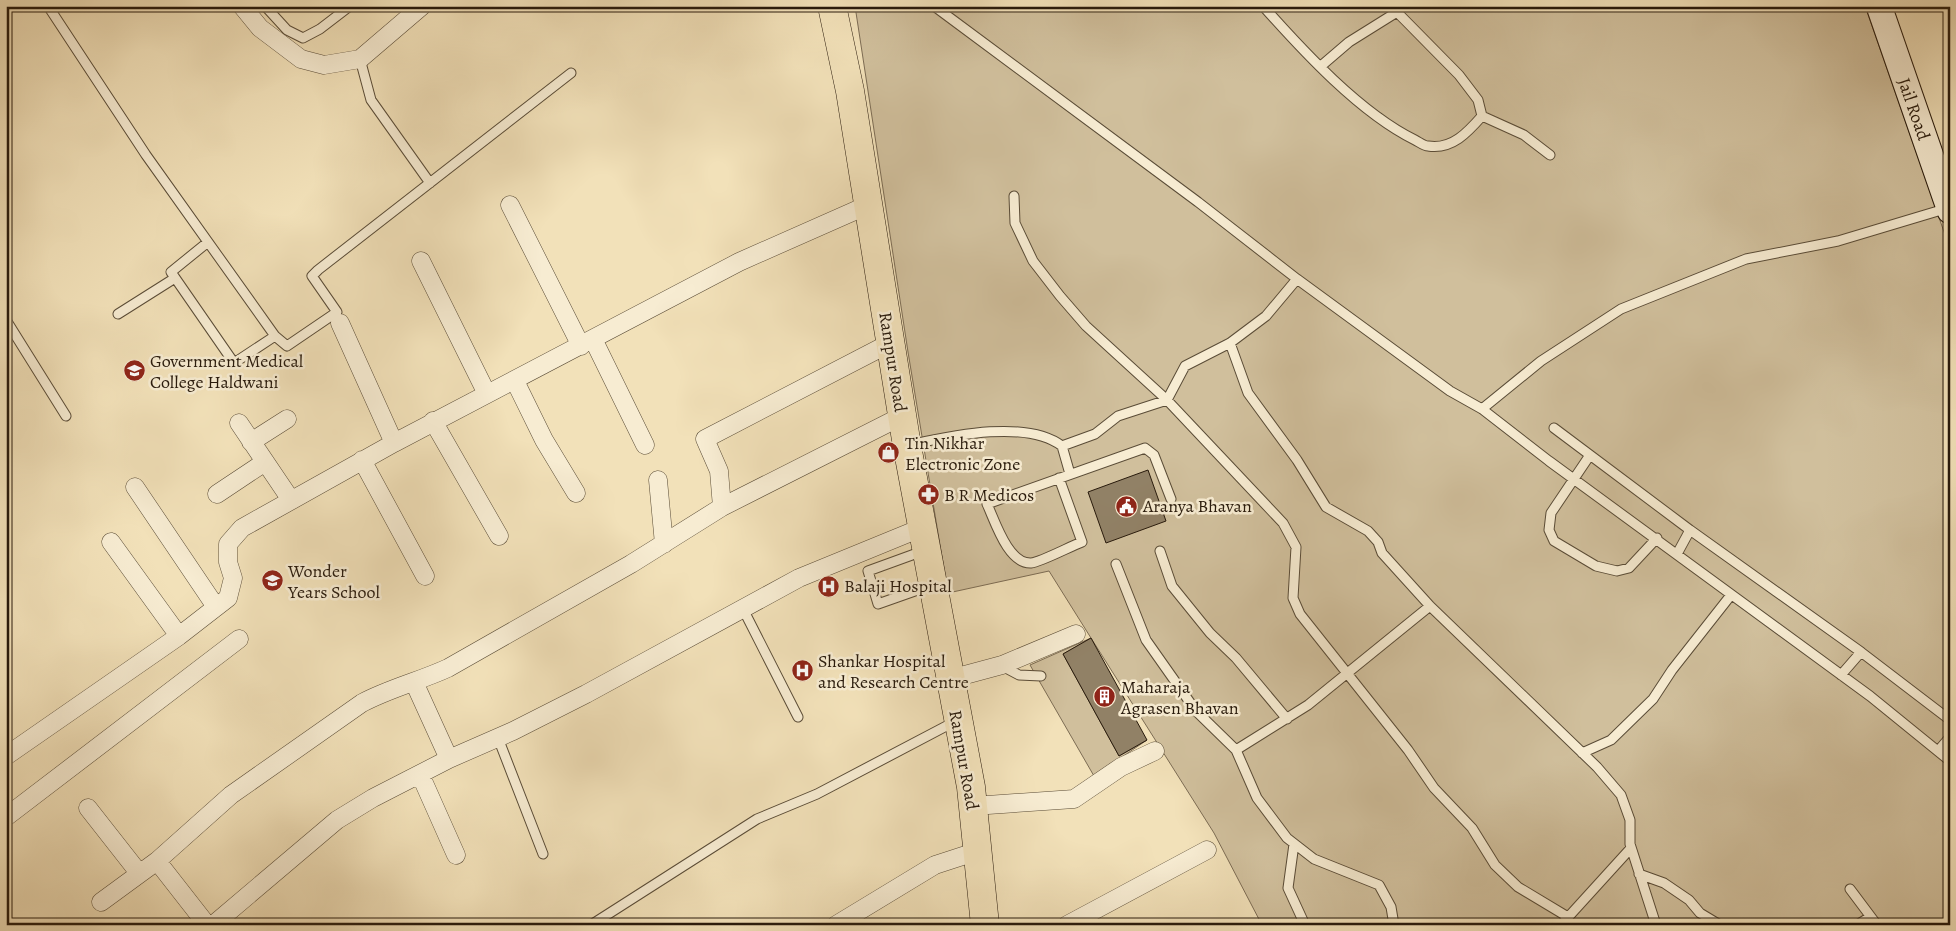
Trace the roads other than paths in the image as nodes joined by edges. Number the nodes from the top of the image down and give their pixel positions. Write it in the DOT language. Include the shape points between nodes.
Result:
graph roads {
  1 [pos="48,6"];
  2 [pos="242,6"];
  3 [pos="265,6"];
  4 [pos="350,6"];
  5 [pos="422,6"];
  6 [pos="832,6"];
  7 [pos="934,6"];
  8 [pos="1263,6"];
  9 [pos="1879,6"];
  10 [pos="1394,9"];
  11 [pos="360,58"];
  12 [pos="1321,66"];
  13 [pos="571,73"];
  14 [pos="1482,116"];
  15 [pos="1550,155"];
  16 [pos="430,183"];
  17 [pos="1014,196"];
  18 [pos="868,204"];
  19 [pos="510,205"];
  20 [pos="1949,209"];
  21 [pos="208,242"];
  22 [pos="421,261"];
  23 [pos="175,278"];
  24 [pos="1297,279"];
  25 [pos="118,314"];
  26 [pos="7,322"];
  27 [pos="340,323"];
  28 [pos="275,336"];
  29 [pos="587,343"];
  30 [pos="890,343"];
  31 [pos="1230,343"];
  32 [pos="515,381"];
  33 [pos="487,394"];
  34 [pos="1167,400"];
  35 [pos="1482,409"];
  36 [pos="66,416"];
  37 [pos="902,416"];
  38 [pos="287,419"];
  39 [pos="433,422"];
  40 [pos="239,423"];
  41 [pos="1554,428"];
  42 [pos="251,442"];
  43 [pos="394,443"];
  44 [pos="645,446"];
  45 [pos="906,446"];
  46 [pos="1062,446"];
  47 [pos="1590,455"];
  48 [pos="362,460"];
  49 [pos="265,462"];
  50 [pos="1070,474"];
  51 [pos="1059,478"];
  52 [pos="1573,478"];
  53 [pos="658,480"];
  54 [pos="135,486"];
  55 [pos="576,493"];
  56 [pos="218,494"];
  57 [pos="291,500"];
  58 [pos="1171,500"];
  59 [pos="722,507"];
  60 [pos="1690,530"];
  61 [pos="499,536"];
  62 [pos="1657,538"];
  63 [pos="924,539"];
  64 [pos="112,542"];
  65 [pos="664,544"];
  66 [pos="1160,551"];
  67 [pos="1677,554"];
  68 [pos="1116,564"];
  69 [pos="425,576"];
  70 [pos="932,584"];
  71 [pos="1730,595"];
  72 [pos="216,606"];
  73 [pos="1430,606"];
  74 [pos="741,607"];
  75 [pos="1076,634"];
  76 [pos="179,636"];
  77 [pos="238,639"];
  78 [pos="1861,652"];
  79 [pos="1002,665"];
  80 [pos="1347,674"];
  81 [pos="1841,675"];
  82 [pos="1041,676"];
  83 [pos="950,679"];
  84 [pos="414,682"];
  85 [pos="798,717"];
  86 [pos="1287,718"];
  87 [pos="957,720"];
  88 [pos="1950,720"];
  89 [pos="1950,737"];
  90 [pos="498,738"];
  91 [pos="1236,750"];
  92 [pos="1155,751"];
  93 [pos="1938,752"];
  94 [pos="1582,753"];
  95 [pos="6,756"];
  96 [pos="449,759"];
  97 [pos="1950,761"];
  98 [pos="420,774"];
  99 [pos="973,806"];
  100 [pos="88,808"];
  101 [pos="6,817"];
  102 [pos="1294,844"];
  103 [pos="1631,848"];
  104 [pos="1208,850"];
  105 [pos="978,851"];
  106 [pos="544,854"];
  107 [pos="456,855"];
  108 [pos="157,861"];
  109 [pos="139,873"];
  110 [pos="1639,874"];
  111 [pos="1850,889"];
  112 [pos="101,902"];
  113 [pos="1870,916"];
  114 [pos="1568,917"];
  115 [pos="207,925"];
  116 [pos="213,925"];
  117 [pos="591,925"];
  118 [pos="836,925"];
  119 [pos="986,925"];
  120 [pos="1067,925"];
  121 [pos="1305,925"];
  122 [pos="1394,925"];
  123 [pos="1562,925"];
  124 [pos="1656,925"];
  125 [pos="1720,925"];
  126 [pos="1857,925"];
  127 [pos="1877,925"];
  1 -- 21 [label="lane"];
  2 -- 11 [label="street" via="260,28 301,59 324,66"];
  3 -- 4 [label="lane" via="287,30 303,38 320,30"];
  5 -- 11 [label="street"];
  6 -- 18 [label="main road, Rampur Road" via="850,91"];
  7 -- 24 [label="lane"];
  8 -- 12 [label="lane" via="1299,47"];
  9 -- 20 [label="street, Jail Road"];
  10 -- 12 [label="lane"];
  10 -- 14 [label="lane" via="1459,75 1478,100"];
  11 -- 16 [label="lane" via="371,100"];
  12 -- 14 [label="lane" via="1378,118 1428,146 1453,144"];
  13 -- 16 [label="lane"];
  14 -- 15 [label="lane" via="1524,135"];
  16 -- 28 [label="lane" via="312,276 337,312 287,346"];
  17 -- 34 [label="lane" via="1015,223 1032,262 1086,326"];
  18 -- 29 [label="street" via="739,262"];
  18 -- 30 [label="main road, Rampur Road"];
  19 -- 29 [label="street"];
  20 -- 35 [label="lane" via="1838,241 1746,259 1621,309 1541,361"];
  21 -- 23 [label="lane" via="171,272"];
  21 -- 28 [label="lane"];
  22 -- 33 [label="street"];
  23 -- 25 [label="lane"];
  23 -- 28 [label="lane" via="234,363"];
  24 -- 31 [label="lane" via="1266,316"];
  24 -- 35 [label="lane" via="1450,391"];
  26 -- 36 [label="lane"];
  27 -- 43 [label="street"];
  29 -- 32 [label="street"];
  29 -- 44 [label="street"];
  30 -- 37 [label="main road, Rampur Road"];
  30 -- 59 [label="street" via="705,439 718,471"];
  31 -- 34 [label="lane" via="1185,366"];
  31 -- 73 [label="lane" via="1248,392 1326,507 1368,531 1378,542 1382,553"];
  32 -- 33 [label="street"];
  32 -- 55 [label="street" via="544,440"];
  33 -- 39 [label="street"];
  34 -- 46 [label="lane" via="1118,416 1095,434"];
  34 -- 80 [label="lane" via="1283,523 1296,547 1293,598 1300,614"];
  35 -- 52 [label="lane"];
  37 -- 45 [label="main road, Rampur Road"];
  37 -- 59 [label="street"];
  38 -- 42 [label="street"];
  39 -- 43 [label="street"];
  39 -- 61 [label="street"];
  40 -- 42 [label="street"];
  41 -- 47 [label="lane"];
  42 -- 49 [label="street"];
  43 -- 48 [label="street"];
  45 -- 46 [label="lane" via="1011,431 1037,434"];
  45 -- 63 [label="main road, Rampur Road"];
  46 -- 50 [label="lane"];
  47 -- 52 [label="lane"];
  47 -- 60 [label="lane"];
  48 -- 57 [label="street"];
  48 -- 69 [label="street"];
  49 -- 56 [label="street"];
  49 -- 57 [label="street"];
  50 -- 51 [label="lane"];
  50 -- 58 [label="lane" via="1145,448 1154,455"];
  51 -- 51 [label="lane" via="987,504 1006,546 1016,558 1031,563 1082,542"];
  52 -- 62 [label="lane"];
  52 -- 62 [label="lane" via="1551,513 1550,530 1554,541 1596,566 1617,570 1629,568"];
  53 -- 65 [label="street"];
  54 -- 72 [label="street"];
  57 -- 72 [label="street" via="242,528 228,544 228,562 233,578 228,598"];
  59 -- 65 [label="street"];
  60 -- 67 [label="lane"];
  60 -- 78 [label="lane"];
  62 -- 67 [label="lane"];
  63 -- 70 [label="main road, Rampur Road"];
  63 -- 70 [label="lane" via="868,571 878,604"];
  63 -- 74 [label="street" via="841,558"];
  64 -- 76 [label="street"];
  65 -- 84 [label="street" via="448,668"];
  66 -- 86 [label="lane" via="1172,586 1210,634 1236,658"];
  67 -- 71 [label="lane"];
  68 -- 91 [label="lane" via="1146,640 1196,711"];
  70 -- 83 [label="main road, Rampur Road"];
  71 -- 81 [label="lane"];
  71 -- 94 [label="lane" via="1653,699 1610,740"];
  72 -- 76 [label="street"];
  73 -- 80 [label="lane"];
  73 -- 94 [label="lane"];
  74 -- 85 [label="lane"];
  74 -- 90 [label="street" via="586,694"];
  75 -- 79 [label="street"];
  76 -- 95 [label="street"];
  77 -- 101 [label="street"];
  78 -- 81 [label="lane"];
  78 -- 88 [label="lane"];
  79 -- 82 [label="lane" via="1019,675"];
  79 -- 83 [label="street"];
  80 -- 86 [label="lane"];
  80 -- 114 [label="lane" via="1434,788 1472,828 1495,865 1518,887"];
  81 -- 93 [label="lane"];
  83 -- 87 [label="main road, Rampur Road"];
  84 -- 96 [label="street"];
  84 -- 108 [label="street" via="387,690 362,703 231,796"];
  86 -- 91 [label="lane"];
  87 -- 99 [label="main road, Rampur Road"];
  87 -- 117 [label="lane" via="824,791 742,827"];
  89 -- 93 [label="lane"];
  90 -- 96 [label="street"];
  90 -- 106 [label="lane"];
  91 -- 102 [label="lane" via="1257,798"];
  92 -- 99 [label="street" via="1121,767 1074,799"];
  93 -- 97 [label="lane"];
  94 -- 103 [label="lane" via="1621,796 1630,820"];
  96 -- 98 [label="street"];
  98 -- 107 [label="street"];
  98 -- 116 [label="street" via="337,820"];
  99 -- 105 [label="main road, Rampur Road"];
  100 -- 109 [label="street"];
  102 -- 121 [label="lane" via="1288,888"];
  102 -- 122 [label="lane" via="1314,859 1379,885 1391,907"];
  103 -- 110 [label="lane"];
  103 -- 114 [label="lane"];
  104 -- 120 [label="street"];
  105 -- 118 [label="street" via="935,865"];
  105 -- 119 [label="main road, Rampur Road"];
  108 -- 109 [label="street"];
  108 -- 115 [label="street"];
  109 -- 112 [label="street"];
  110 -- 124 [label="lane"];
  110 -- 125 [label="lane" via="1664,883"];
  111 -- 113 [label="lane"];
  113 -- 126 [label="lane"];
  113 -- 127 [label="lane"];
  114 -- 123 [label="lane"];
}
